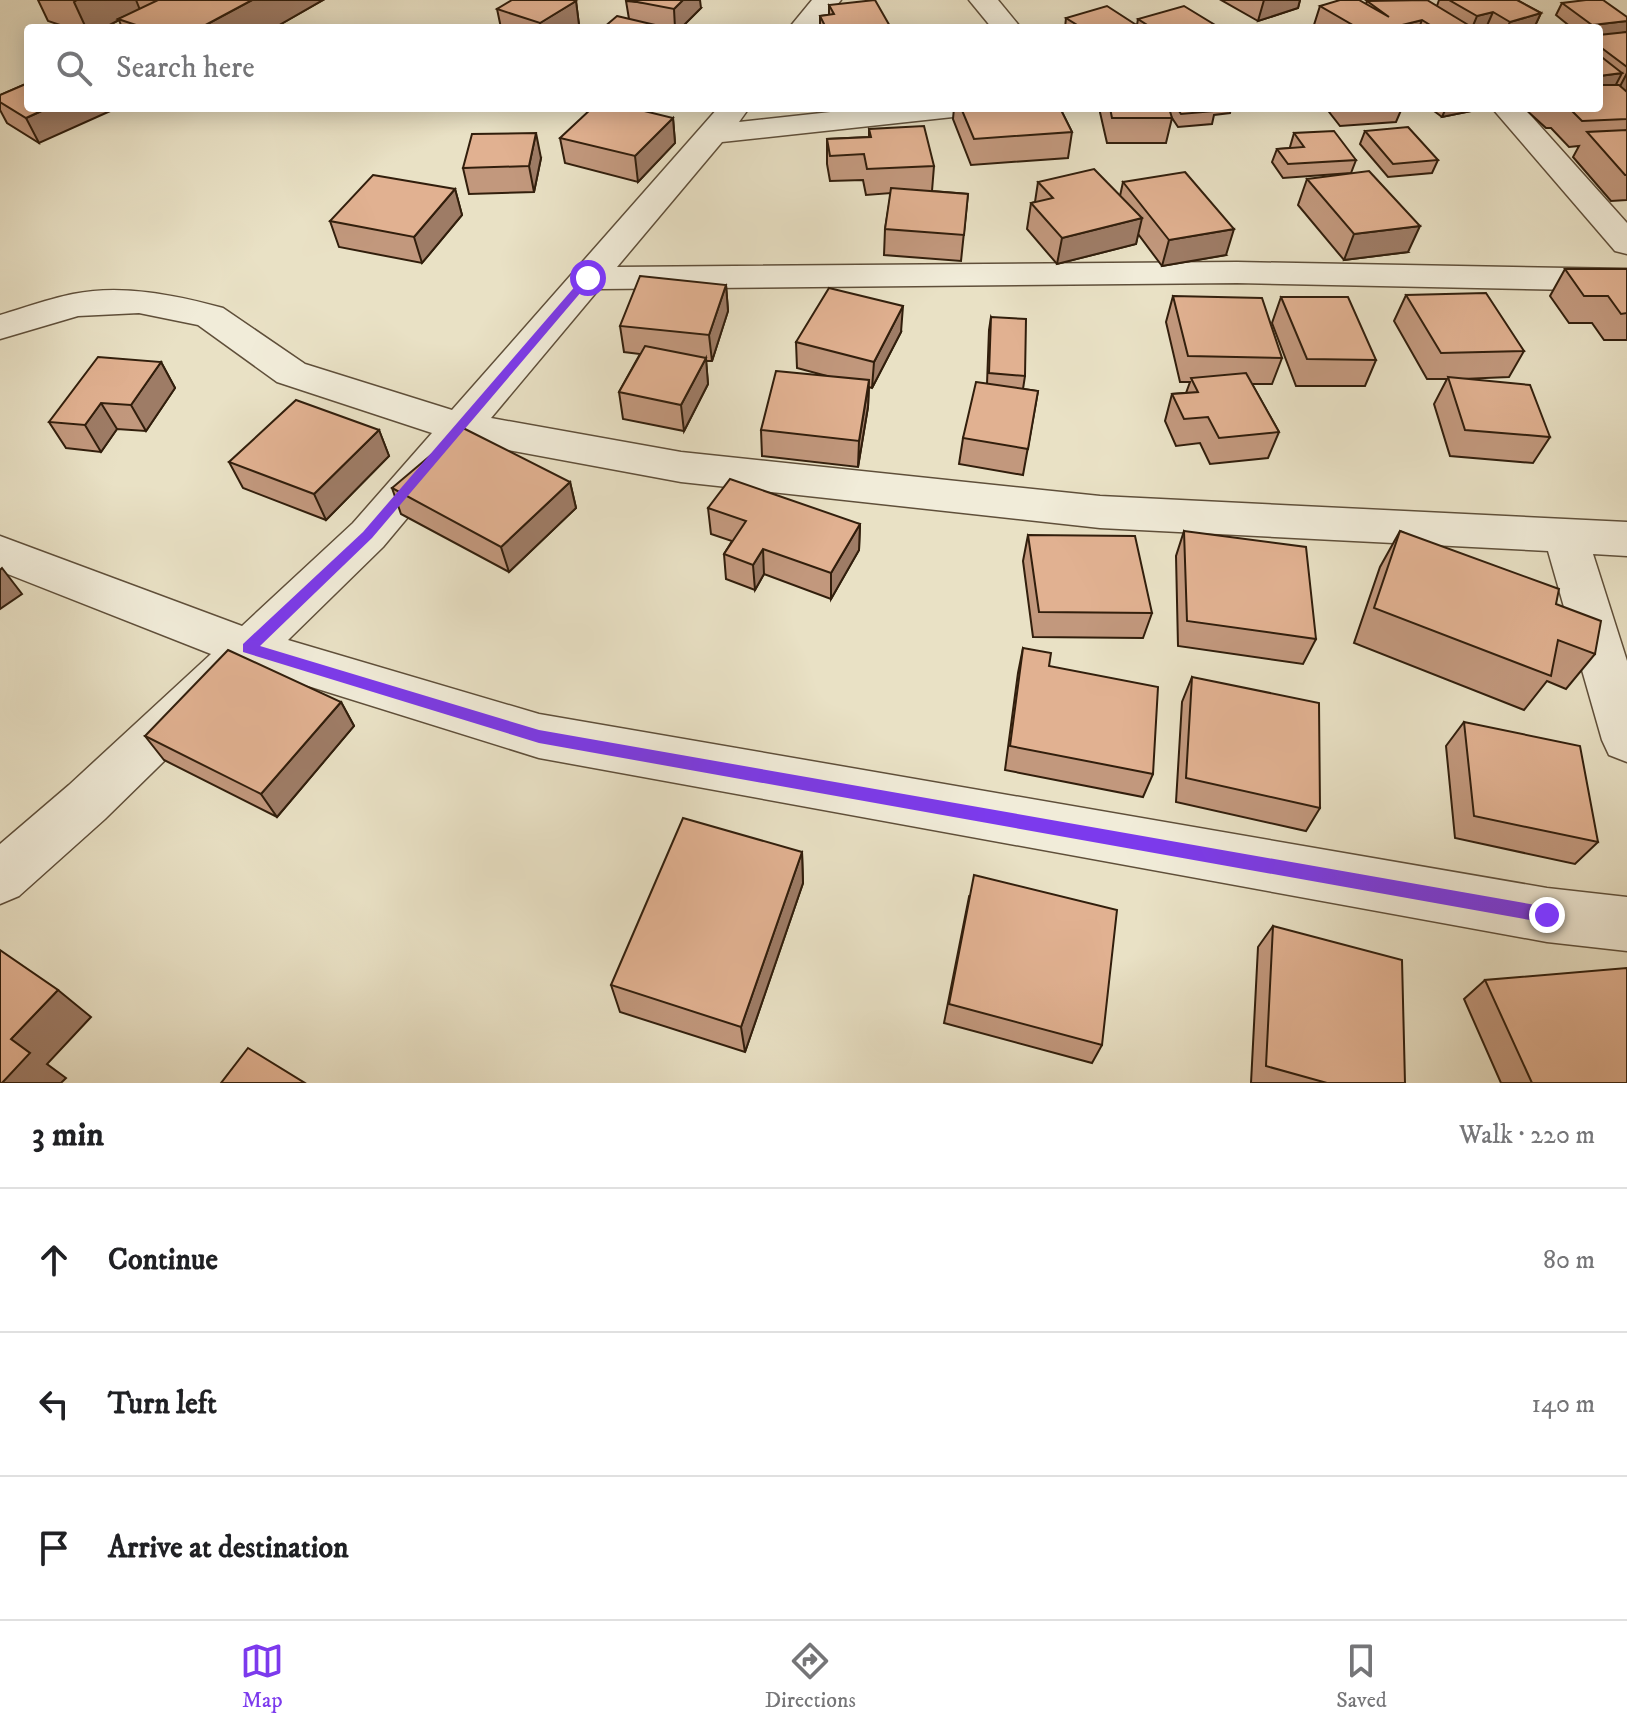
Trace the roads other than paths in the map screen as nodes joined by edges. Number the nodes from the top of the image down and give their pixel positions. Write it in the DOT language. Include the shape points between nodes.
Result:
graph roads {
  1 [pos="827,0"];
  2 [pos="983,0"];
  3 [pos="806,24"];
  4 [pos="1004,24"];
  5 [pos="882,112"];
  6 [pos="1511,112"];
  7 [pos="723,121"];
  8 [pos="1627,244"];
  9 [pos="588,278"];
  10 [pos="1627,280"];
  11 [pos="0,327"];
  12 [pos="460,427"];
  13 [pos="1565,536"];
  14 [pos="1627,539"];
  15 [pos="0,553"];
  16 [pos="248,648"];
  17 [pos="1627,740"];
  18 [pos="0,878"];
  19 [pos="1627,924"];
  1 -- 3 [label="street"];
  2 -- 4 [label="street"];
  5 -- 7 [label="street"];
  6 -- 8 [label="street"];
  7 -- 9 [label="street"];
  9 -- 10 [label="street" via="1218,270"];
  9 -- 12 [label="street"];
  11 -- 12 [label="street" via="76,305 139,302 210,316 291,373"];
  12 -- 13 [label="street" via="681,467 1100,512"];
  12 -- 16 [label="street" via="368,535"];
  13 -- 14 [label="street"];
  13 -- 17 [label="street"];
  15 -- 16 [label="street"];
  16 -- 18 [label="street"];
  16 -- 19 [label="street" via="539,736 1547,915"];
}
